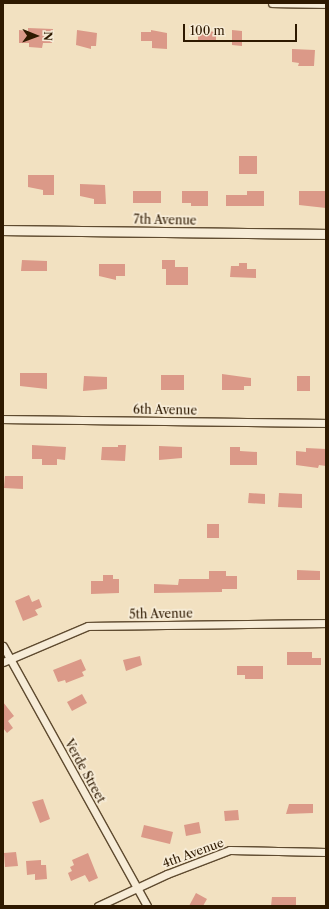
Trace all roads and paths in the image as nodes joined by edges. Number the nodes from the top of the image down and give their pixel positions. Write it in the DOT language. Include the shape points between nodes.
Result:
graph roads {
  1 [pos="272,3"];
  2 [pos="326,4"];
  3 [pos="3,230"];
  4 [pos="326,234"];
  5 [pos="3,419"];
  6 [pos="326,423"];
  7 [pos="326,623"];
  8 [pos="3,646"];
  9 [pos="6,660"];
  10 [pos="326,852"];
  11 [pos="137,889"];
  12 [pos="98,906"];
  13 [pos="147,906"];
  1 -- 2 [label="street"];
  3 -- 4 [label="street, 7th Avenue"];
  5 -- 6 [label="street, 6th Avenue"];
  7 -- 9 [label="street, 5th Avenue" via="88,626"];
  8 -- 9 [label="street, Verde Street"];
  9 -- 11 [label="street, Verde Street"];
  10 -- 11 [label="street, 4th Avenue" via="230,850 167,874"];
  11 -- 12 [label="street, 4th Avenue"];
  11 -- 13 [label="street, Verde Street"];
}
